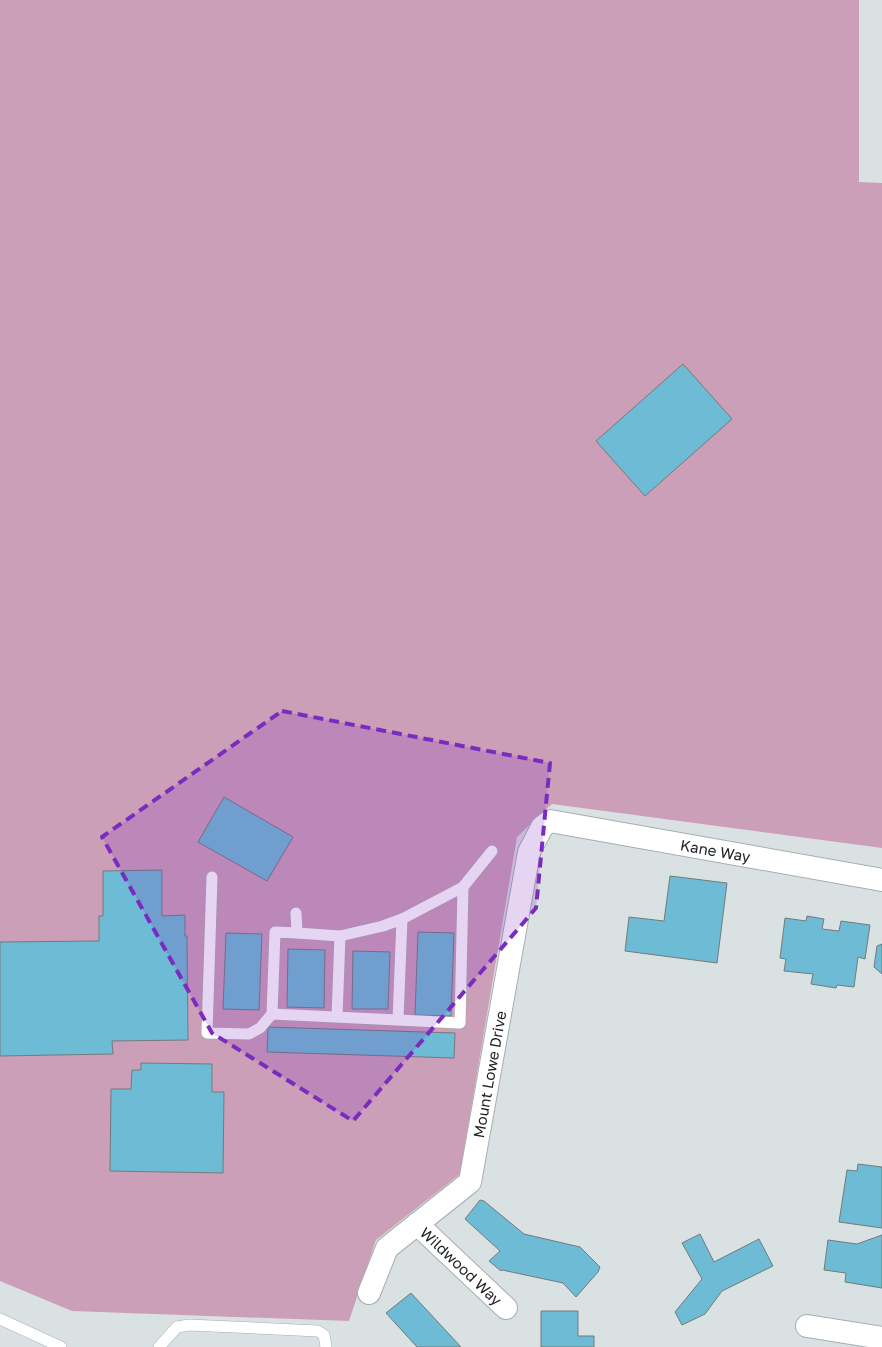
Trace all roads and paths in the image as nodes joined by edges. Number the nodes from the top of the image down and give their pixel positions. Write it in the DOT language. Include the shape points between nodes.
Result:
graph roads {
  1 [pos="550,822"];
  2 [pos="492,851"];
  3 [pos="212,877"];
  4 [pos="882,880"];
  5 [pos="463,888"];
  6 [pos="296,913"];
  7 [pos="402,919"];
  8 [pos="297,933"];
  9 [pos="340,936"];
  10 [pos="272,1014"];
  11 [pos="337,1017"];
  12 [pos="398,1020"];
  13 [pos="416,1224"];
  14 [pos="369,1293"];
  15 [pos="506,1308"];
  16 [pos="0,1319"];
  17 [pos="807,1326"];
  18 [pos="882,1338"];
  19 [pos="61,1347"];
  20 [pos="159,1347"];
  21 [pos="326,1347"];
  1 -- 4 [label="street, Kane Way"];
  1 -- 13 [label="street, Mount Lowe Drive" via="542,827 529,852 470,1182"];
  2 -- 5 [label="lane"];
  3 -- 10 [label="lane" via="207,1033 249,1034 260,1028"];
  5 -- 7 [label="lane"];
  5 -- 12 [label="lane" via="460,1023"];
  6 -- 8 [label="lane"];
  7 -- 9 [label="lane"];
  7 -- 12 [label="lane"];
  8 -- 9 [label="lane"];
  8 -- 10 [label="lane" via="275,932"];
  9 -- 11 [label="lane"];
  10 -- 11 [label="lane"];
  11 -- 12 [label="lane"];
  13 -- 14 [label="street, Mount Lowe Drive" via="387,1248"];
  13 -- 15 [label="street, Wildwood Way"];
  16 -- 19 [label="lane"];
  17 -- 18 [label="street"];
  20 -- 21 [label="lane" via="177,1327 189,1325 318,1331 324,1335"];
}
